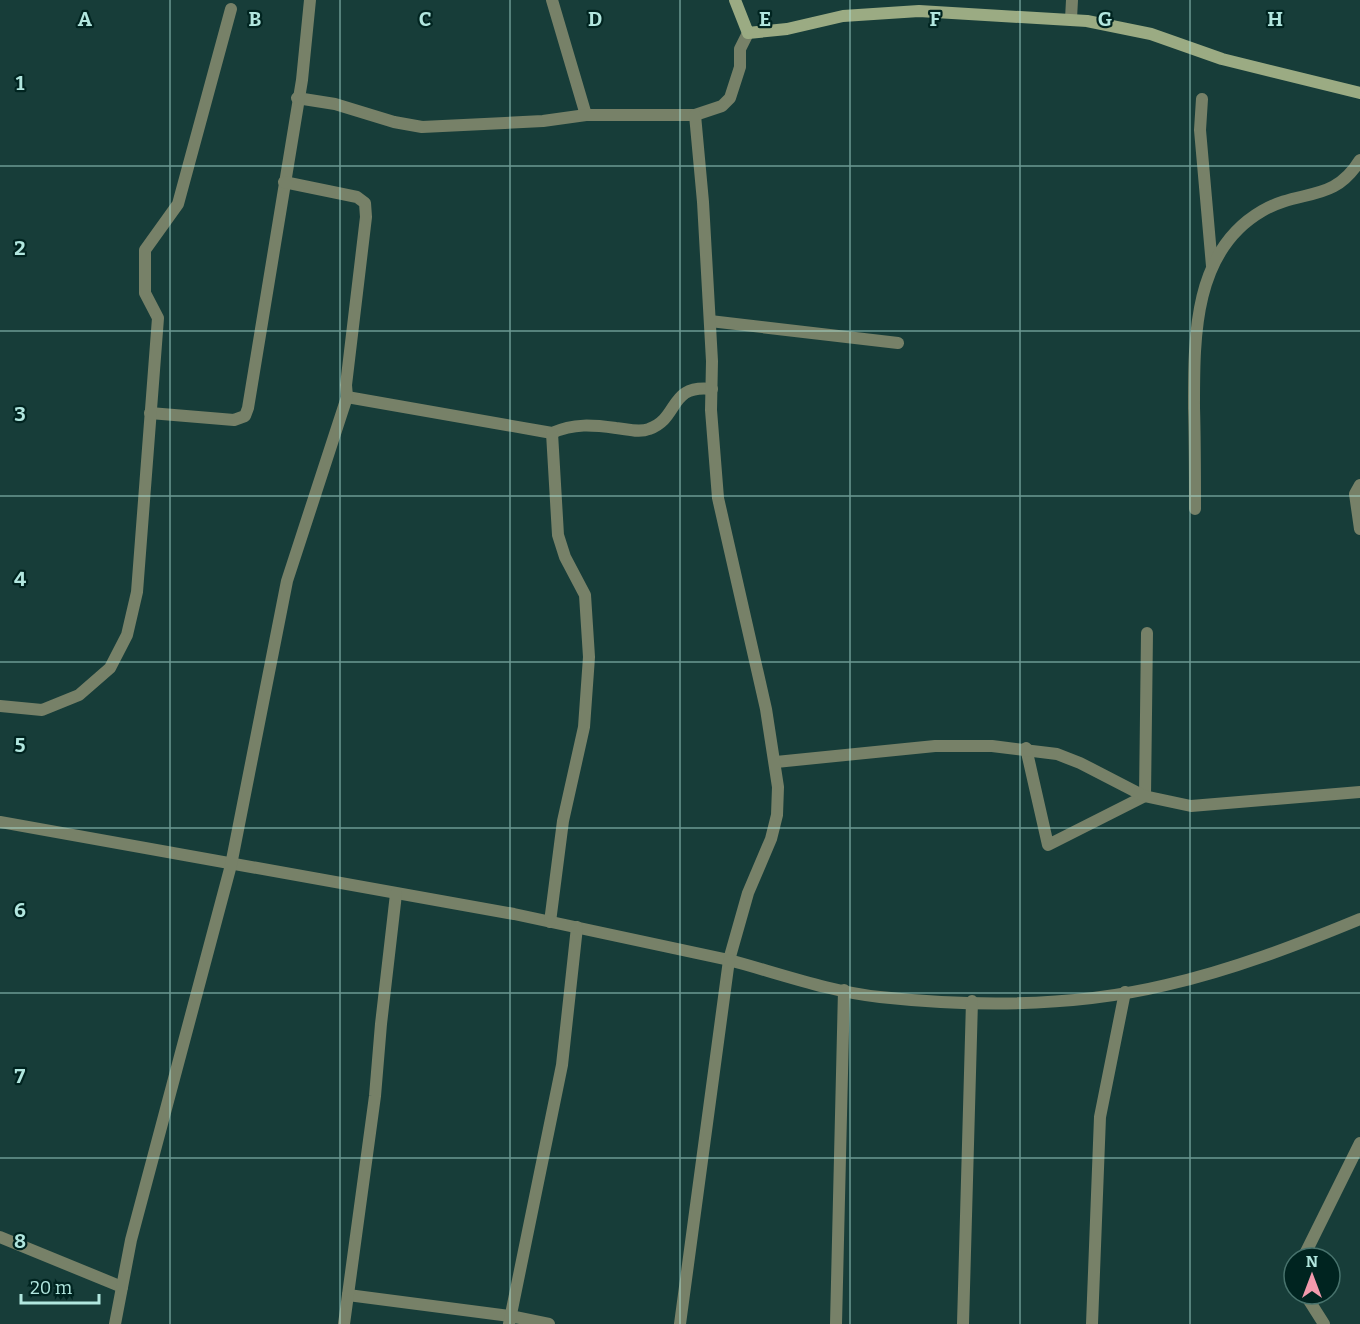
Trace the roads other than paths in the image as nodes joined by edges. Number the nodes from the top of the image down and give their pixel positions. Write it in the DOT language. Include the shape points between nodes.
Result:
graph roads {
  1 [pos="310,0"];
  2 [pos="552,0"];
  3 [pos="735,0"];
  4 [pos="1072,0"];
  5 [pos="231,9"];
  6 [pos="1071,19"];
  7 [pos="748,33"];
  8 [pos="1360,93"];
  9 [pos="297,98"];
  10 [pos="1202,99"];
  11 [pos="695,115"];
  12 [pos="586,116"];
  13 [pos="1360,160"];
  14 [pos="284,182"];
  15 [pos="1212,266"];
  16 [pos="710,321"];
  17 [pos="898,343"];
  18 [pos="712,389"];
  19 [pos="347,397"];
  20 [pos="150,413"];
  21 [pos="552,433"];
  22 [pos="1360,485"];
  23 [pos="1195,508"];
  24 [pos="1360,529"];
  25 [pos="1147,633"];
  26 [pos="0,706"];
  27 [pos="1026,748"];
  28 [pos="776,762"];
  29 [pos="1360,792"];
  30 [pos="1145,796"];
  31 [pos="0,822"];
  32 [pos="231,865"];
  33 [pos="396,894"];
  34 [pos="1360,919"];
  35 [pos="550,922"];
  36 [pos="577,927"];
  37 [pos="729,960"];
  38 [pos="844,990"];
  39 [pos="1125,992"];
  40 [pos="972,1001"];
  41 [pos="1360,1143"];
  42 [pos="0,1238"];
  43 [pos="1309,1246"];
  44 [pos="122,1287"];
  45 [pos="348,1295"];
  46 [pos="1313,1306"];
  47 [pos="510,1320"];
  48 [pos="115,1324"];
  49 [pos="344,1324"];
  50 [pos="549,1324"];
  51 [pos="680,1324"];
  52 [pos="836,1324"];
  53 [pos="963,1324"];
  54 [pos="1092,1324"];
  55 [pos="1324,1324"];
  1 -- 9 [label="street"];
  2 -- 12 [label="street"];
  3 -- 7 [label="street"];
  4 -- 6 [label="street"];
  5 -- 20 [label="street" via="178,204 145,250 145,293 158,318"];
  6 -- 7 [label="street" via="919,11 843,16"];
  6 -- 8 [label="street" via="1151,34 1222,59"];
  7 -- 11 [label="street" via="740,48 740,67 730,98 722,106"];
  9 -- 12 [label="street" via="422,127"];
  9 -- 14 [label="street"];
  10 -- 15 [label="street" via="1200,130"];
  11 -- 12 [label="street"];
  11 -- 16 [label="street"];
  13 -- 15 [label="street" via="1340,184 1260,212 1225,244"];
  14 -- 19 [label="street" via="357,197 365,203"];
  14 -- 20 [label="street" via="244,416 234,420"];
  15 -- 23 [label="street" via="1197,323 1194,352"];
  16 -- 17 [label="street"];
  16 -- 18 [label="street"];
  18 -- 21 [label="street" via="696,387 682,392 662,421 649,429 635,431 586,424"];
  18 -- 28 [label="street" via="724,530"];
  19 -- 21 [label="street"];
  19 -- 32 [label="street" via="287,582"];
  20 -- 26 [label="street" via="136,592 127,635 110,668 79,695 42,710"];
  21 -- 35 [label="street" via="558,535 585,595 589,657 584,727 563,821"];
  22 -- 24 [label="street" via="1355,500"];
  25 -- 30 [label="street"];
  27 -- 28 [label="street" via="935,746"];
  27 -- 30 [label="street" via="1080,763"];
  27 -- 30 [label="street" via="1048,845"];
  28 -- 37 [label="street" via="777,814"];
  29 -- 30 [label="street" via="1191,806"];
  31 -- 32 [label="street"];
  32 -- 33 [label="street"];
  32 -- 44 [label="street" via="131,1240"];
  33 -- 35 [label="street"];
  33 -- 45 [label="street" via="375,1096"];
  34 -- 39 [label="street" via="1288,948 1166,985"];
  35 -- 36 [label="street"];
  36 -- 37 [label="street"];
  36 -- 47 [label="street" via="562,1065"];
  37 -- 38 [label="street"];
  37 -- 51 [label="street"];
  38 -- 40 [label="street" via="879,997"];
  38 -- 52 [label="street"];
  39 -- 40 [label="street" via="1008,1003"];
  39 -- 54 [label="street" via="1100,1117"];
  40 -- 53 [label="street"];
  41 -- 43 [label="street"];
  42 -- 44 [label="street"];
  44 -- 48 [label="street"];
  45 -- 47 [label="street"];
  45 -- 49 [label="street"];
  46 -- 55 [label="street"];
  47 -- 50 [label="street"];
}
